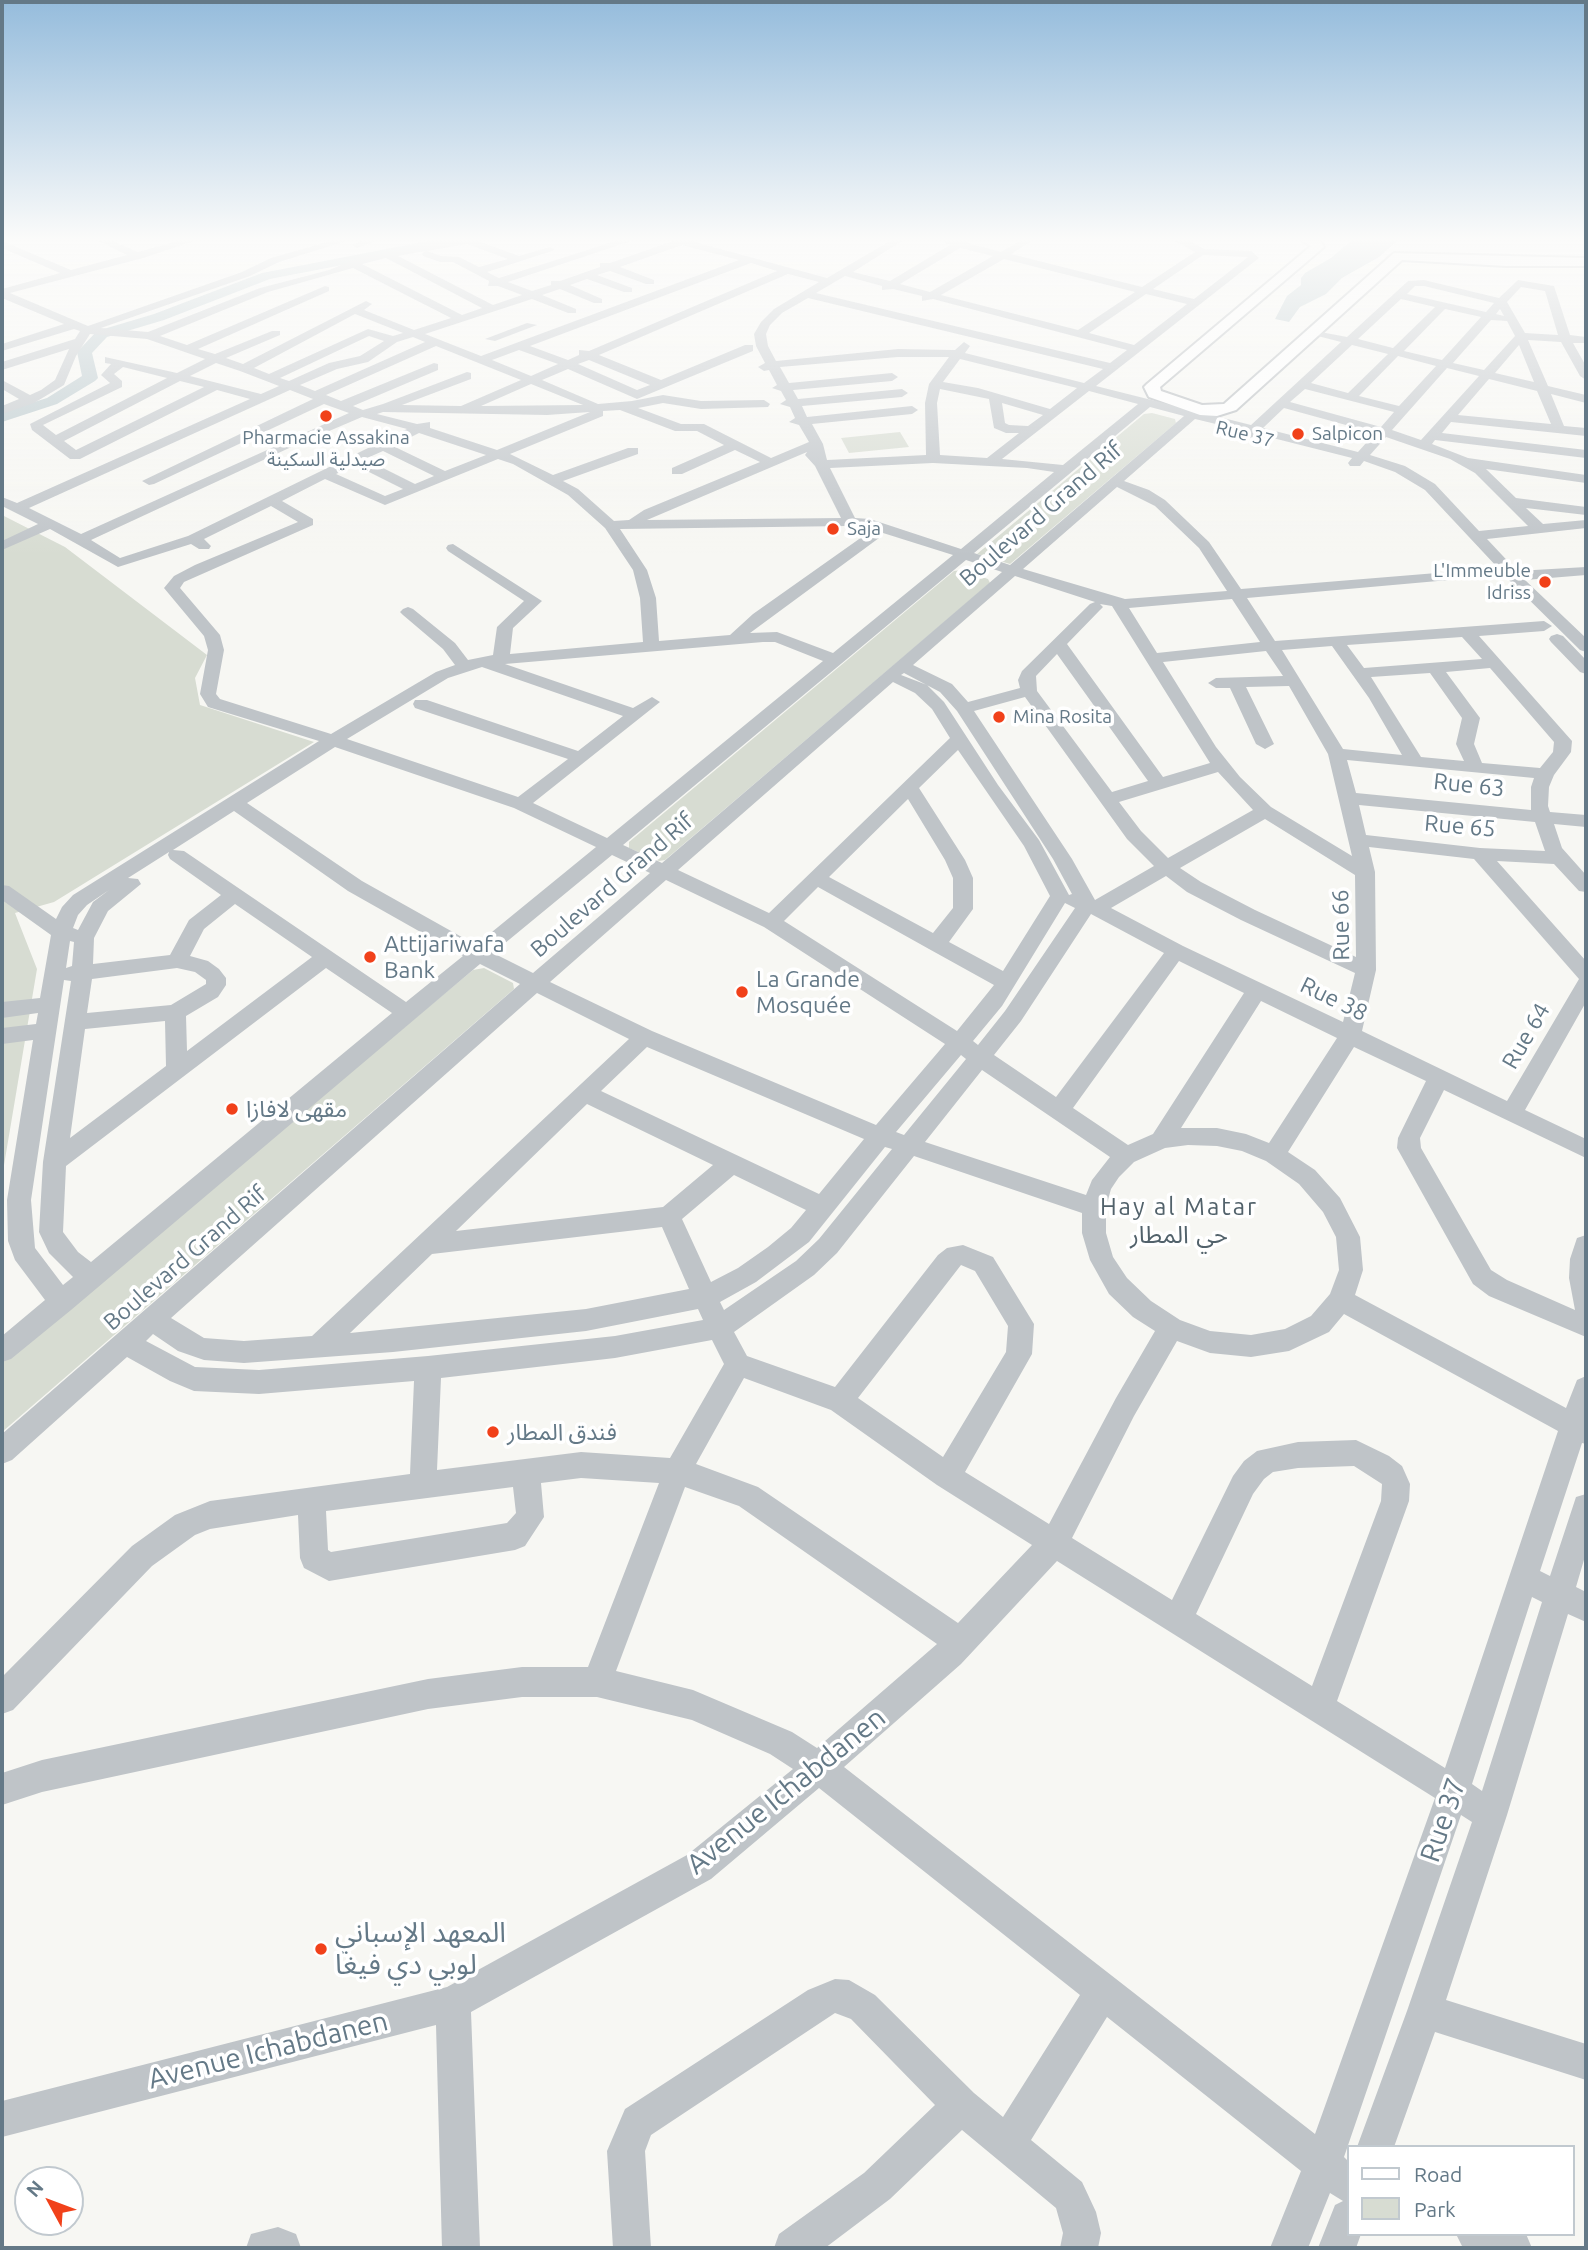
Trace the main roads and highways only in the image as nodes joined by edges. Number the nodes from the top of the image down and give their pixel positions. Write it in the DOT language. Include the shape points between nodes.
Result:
graph roads {
  1 [pos="1198,346"];
  2 [pos="1298,346"];
  1 -- 2 [label="main road" via="1155,384 1151,391 1158,398 1193,408 1224,409"];
}
